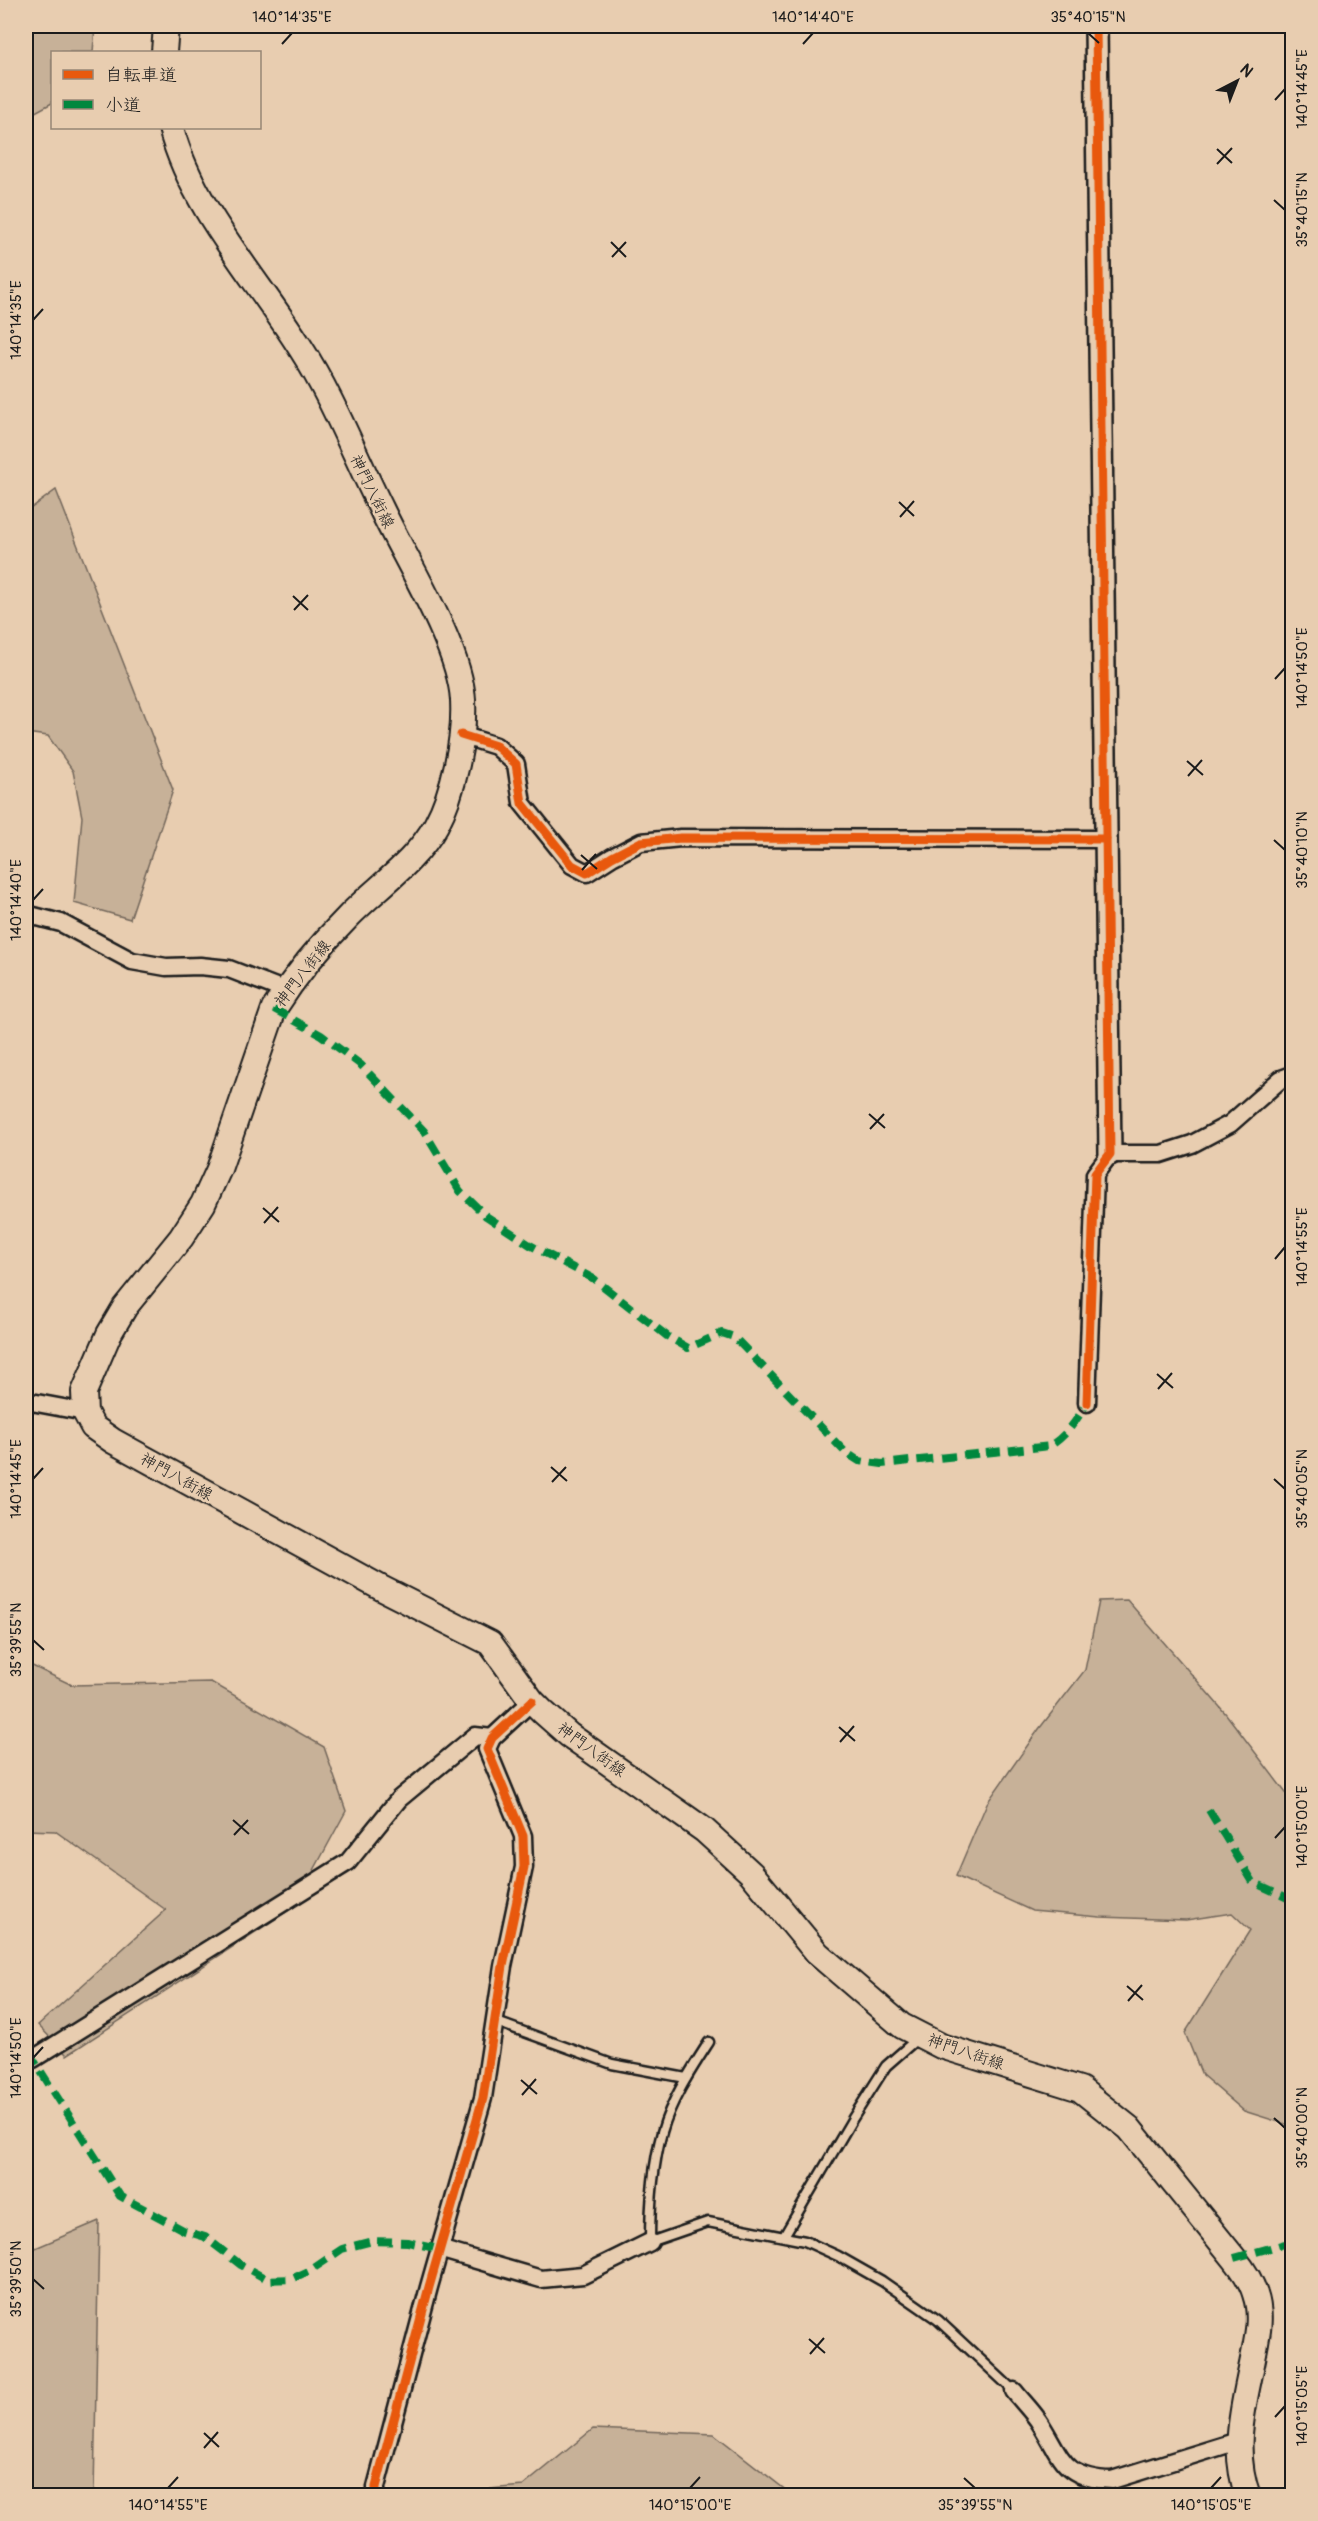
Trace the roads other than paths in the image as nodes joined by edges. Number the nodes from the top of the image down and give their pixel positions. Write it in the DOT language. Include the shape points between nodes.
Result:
graph roads {
  1 [pos="166,26"];
  2 [pos="1096,26"];
  3 [pos="164,51"];
  4 [pos="171,129"];
  5 [pos="461,735"];
  6 [pos="1106,838"];
  7 [pos="26,914"];
  8 [pos="286,991"];
  9 [pos="1293,1075"];
  10 [pos="1110,1154"];
  11 [pos="26,1401"];
  12 [pos="1087,1403"];
  13 [pos="85,1412"];
  14 [pos="531,1701"];
  15 [pos="492,1738"];
  16 [pos="495,2021"];
  17 [pos="920,2036"];
  18 [pos="709,2042"];
  19 [pos="33,2059"];
  20 [pos="686,2078"];
  21 [pos="784,2236"];
  22 [pos="650,2242"];
  23 [pos="440,2249"];
  24 [pos="1014,2391"];
  25 [pos="1238,2441"];
  26 [pos="376,2496"];
  27 [pos="1248,2496"];
  1 -- 3 [label="main road"];
  2 -- 6 [label="street"];
  4 -- 5 [label="main road, 神門八街線" via="196,192 318,377 428,602 455,664 463,699"];
  5 -- 6 [label="street" via="496,746 516,764 522,803 572,865 587,873 641,842 681,838"];
  5 -- 8 [label="main road, 神門八街線" via="452,784 436,826 418,851 347,918"];
  6 -- 10 [label="street"];
  7 -- 8 [label="street" via="61,923 132,961 166,967 228,969"];
  8 -- 13 [label="main road, 神門八街線" via="274,1009 219,1169 181,1238 147,1278 110,1334 84,1392"];
  9 -- 10 [label="street" via="1281,1079 1230,1124 1192,1144 1161,1154"];
  10 -- 12 [label="street" via="1095,1174"];
  11 -- 13 [label="street"];
  13 -- 14 [label="main road, 神門八街線" via="93,1427 113,1441 490,1643"];
  14 -- 15 [label="street"];
  14 -- 17 [label="main road, 神門八街線" via="569,1735 704,1830 751,1873 817,1953 902,2026"];
  15 -- 16 [label="street" via="487,1749 523,1836 524,1867"];
  15 -- 19 [label="street" via="475,1736 399,1799 348,1862"];
  16 -- 20 [label="lane" via="612,2064"];
  16 -- 23 [label="street" via="483,2098"];
  17 -- 21 [label="lane" via="886,2066"];
  17 -- 25 [label="main road, 神門八街線" via="1080,2089 1129,2128 1234,2258 1248,2276 1256,2296 1260,2324"];
  18 -- 20 [label="lane"];
  20 -- 22 [label="lane" via="662,2131 650,2193"];
  21 -- 22 [label="lane" via="708,2222"];
  21 -- 24 [label="lane" via="838,2256 882,2281 938,2320"];
  22 -- 23 [label="street" via="583,2275 541,2279"];
  23 -- 26 [label="street"];
  24 -- 25 [label="street" via="1038,2421 1055,2453 1071,2469 1091,2480 1112,2480"];
  25 -- 27 [label="main road, 神門八街線"];
}
